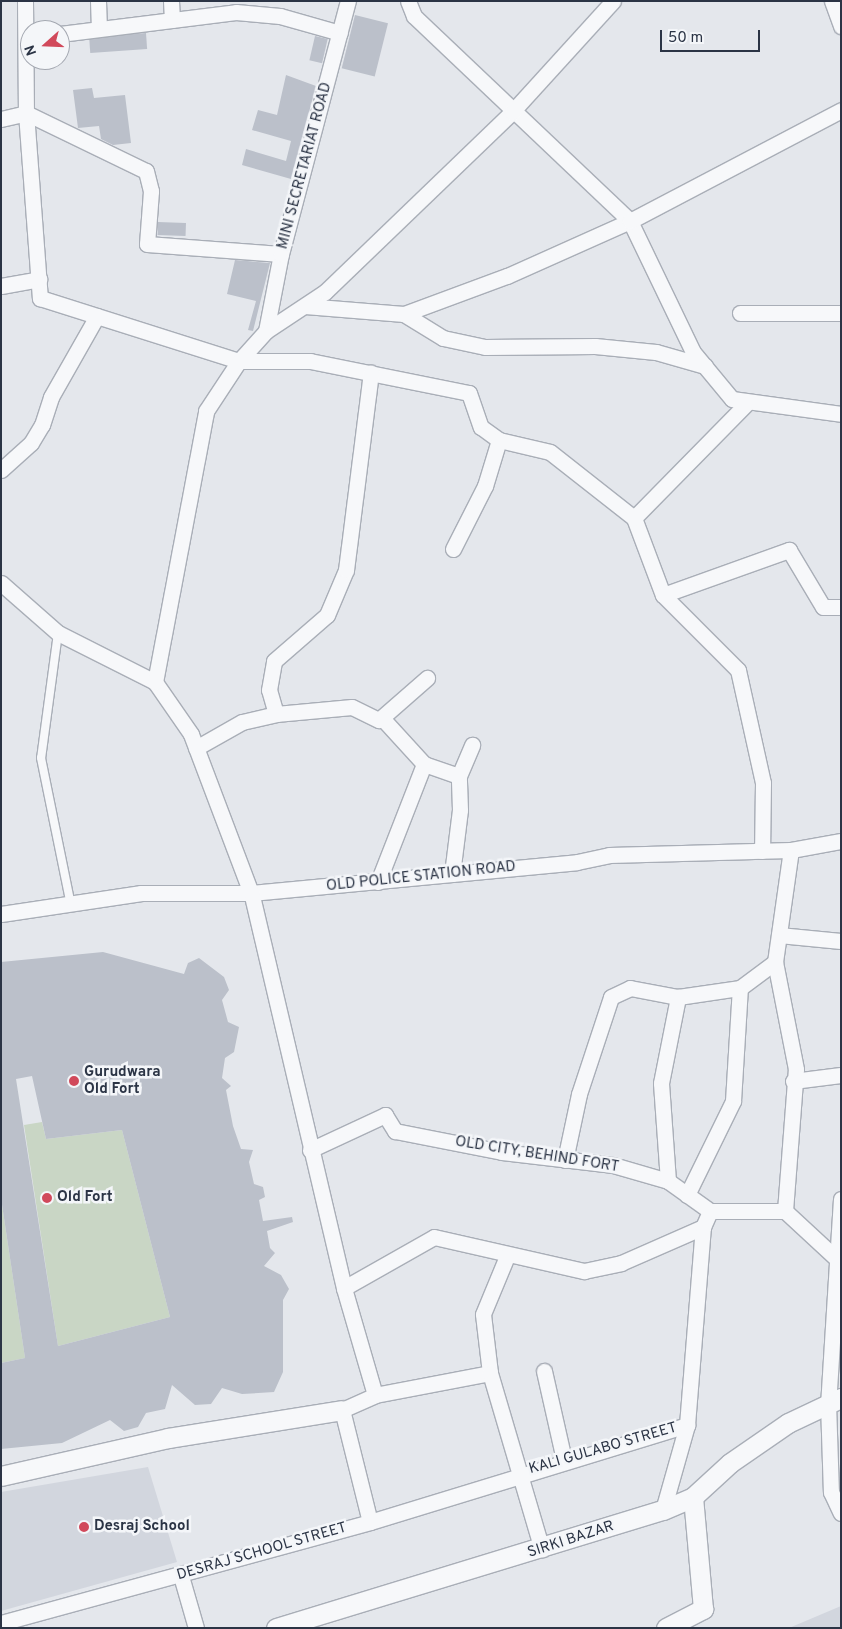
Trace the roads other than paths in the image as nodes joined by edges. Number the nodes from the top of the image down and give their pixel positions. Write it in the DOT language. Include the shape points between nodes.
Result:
graph roads {
  1 [pos="25,1"];
  2 [pos="98,1"];
  3 [pos="171,1"];
  4 [pos="348,1"];
  5 [pos="408,1"];
  6 [pos="613,1"];
  7 [pos="832,1"];
  8 [pos="236,7"];
  9 [pos="26,20"];
  10 [pos="172,20"];
  11 [pos="841,26"];
  12 [pos="98,27"];
  13 [pos="70,32"];
  14 [pos="340,33"];
  15 [pos="27,70"];
  16 [pos="841,110"];
  17 [pos="512,112"];
  18 [pos="26,113"];
  19 [pos="1,119"];
  20 [pos="630,221"];
  21 [pos="281,254"];
  22 [pos="39,279"];
  23 [pos="1,286"];
  24 [pos="305,306"];
  25 [pos="740,313"];
  26 [pos="841,313"];
  27 [pos="404,314"];
  28 [pos="96,316"];
  29 [pos="266,331"];
  30 [pos="239,361"];
  31 [pos="704,366"];
  32 [pos="371,373"];
  33 [pos="748,402"];
  34 [pos="841,414"];
  35 [pos="500,440"];
  36 [pos="1,470"];
  37 [pos="634,518"];
  38 [pos="453,549"];
  39 [pos="1,583"];
  40 [pos="663,595"];
  41 [pos="841,607"];
  42 [pos="58,633"];
  43 [pos="427,678"];
  44 [pos="155,682"];
  45 [pos="276,714"];
  46 [pos="382,718"];
  47 [pos="472,745"];
  48 [pos="196,748"];
  49 [pos="424,764"];
  50 [pos="459,776"];
  51 [pos="841,841"];
  52 [pos="791,850"];
  53 [pos="762,851"];
  54 [pos="452,874"];
  55 [pos="378,882"];
  56 [pos="251,893"];
  57 [pos="70,901"];
  58 [pos="1,914"];
  59 [pos="779,935"];
  60 [pos="841,941"];
  61 [pos="775,962"];
  62 [pos="740,988"];
  63 [pos="678,997"];
  64 [pos="841,1075"];
  65 [pos="792,1081"];
  66 [pos="310,1150"];
  67 [pos="565,1160"];
  68 [pos="668,1181"];
  69 [pos="687,1195"];
  70 [pos="841,1199"];
  71 [pos="785,1210"];
  72 [pos="710,1211"];
  73 [pos="703,1227"];
  74 [pos="508,1256"];
  75 [pos="838,1260"];
  76 [pos="344,1288"];
  77 [pos="544,1371"];
  78 [pos="490,1373"];
  79 [pos="375,1395"];
  80 [pos="834,1400"];
  81 [pos="342,1410"];
  82 [pos="687,1425"];
  83 [pos="564,1460"];
  84 [pos="519,1473"];
  85 [pos="1,1476"];
  86 [pos="693,1497"];
  87 [pos="663,1510"];
  88 [pos="841,1513"];
  89 [pos="370,1522"];
  90 [pos="542,1550"];
  91 [pos="181,1576"];
  92 [pos="1,1623"];
  93 [pos="196,1628"];
  94 [pos="276,1628"];
  95 [pos="666,1628"];
  1 -- 9 [label="street"];
  2 -- 12 [label="street"];
  3 -- 10 [label="street"];
  4 -- 14 [label="street, MINI SECRETARIAT ROAD"];
  5 -- 17 [label="street" via="414,16"];
  6 -- 17 [label="street"];
  7 -- 11 [label="street"];
  8 -- 10 [label="street"];
  8 -- 14 [label="street"];
  10 -- 12 [label="street"];
  12 -- 13 [label="street"];
  14 -- 21 [label="street, MINI SECRETARIAT ROAD"];
  15 -- 18 [label="street"];
  16 -- 20 [label="street"];
  17 -- 20 [label="street"];
  17 -- 24 [label="street" via="324,292"];
  18 -- 19 [label="street"];
  18 -- 21 [label="street" via="146,171 151,191 147,244"];
  18 -- 22 [label="street"];
  20 -- 27 [label="street" via="507,276"];
  20 -- 31 [label="street" via="693,352"];
  21 -- 29 [label="street, MINI SECRETARIAT ROAD"];
  22 -- 23 [label="street"];
  22 -- 28 [label="street" via="40,298"];
  24 -- 27 [label="street"];
  24 -- 29 [label="street"];
  25 -- 26 [label="street"];
  27 -- 31 [label="street" via="444,338 485,347 595,346 656,352"];
  28 -- 30 [label="street"];
  28 -- 36 [label="street" via="51,397 42,425 31,443"];
  29 -- 30 [label="street"];
  30 -- 32 [label="street" via="310,361"];
  30 -- 44 [label="street" via="206,411"];
  31 -- 33 [label="street" via="732,399"];
  32 -- 35 [label="street" via="469,393 481,427"];
  32 -- 45 [label="street" via="346,570 327,615 274,661 269,690"];
  33 -- 34 [label="street"];
  33 -- 37 [label="street"];
  35 -- 37 [label="street" via="550,452"];
  35 -- 38 [label="street" via="485,486"];
  37 -- 40 [label="street"];
  39 -- 42 [label="street"];
  40 -- 41 [label="street" via="789,550 823,607"];
  40 -- 53 [label="street" via="738,670 763,783"];
  42 -- 44 [label="street"];
  42 -- 57 [label="lane" via="41,758"];
  43 -- 46 [label="street"];
  44 -- 48 [label="street"];
  45 -- 46 [label="street" via="352,707 379,720"];
  45 -- 48 [label="street" via="242,722"];
  46 -- 49 [label="street"];
  47 -- 50 [label="street"];
  48 -- 56 [label="street"];
  49 -- 50 [label="street"];
  49 -- 55 [label="street"];
  50 -- 54 [label="street" via="460,810"];
  51 -- 52 [label="street, OLD POLICE STATION ROAD"];
  52 -- 53 [label="street, OLD POLICE STATION ROAD"];
  52 -- 59 [label="street"];
  53 -- 54 [label="street, OLD POLICE STATION ROAD" via="609,855 577,862"];
  54 -- 55 [label="street, OLD POLICE STATION ROAD"];
  55 -- 56 [label="street, OLD POLICE STATION ROAD"];
  56 -- 57 [label="street, OLD POLICE STATION ROAD" via="141,893"];
  56 -- 66 [label="street"];
  57 -- 58 [label="street, OLD POLICE STATION ROAD"];
  59 -- 60 [label="street"];
  59 -- 61 [label="street"];
  61 -- 62 [label="street"];
  61 -- 65 [label="street" via="796,1069"];
  62 -- 63 [label="street"];
  62 -- 69 [label="street" via="733,1101"];
  63 -- 67 [label="street" via="630,988 611,997 579,1094"];
  63 -- 68 [label="street" via="661,1083"];
  64 -- 65 [label="street"];
  65 -- 71 [label="street"];
  66 -- 67 [label="street, OLD CITY, BEHIND FORT" via="385,1115 396,1131 502,1152"];
  66 -- 76 [label="street"];
  67 -- 68 [label="street, OLD CITY, BEHIND FORT" via="613,1165"];
  68 -- 69 [label="street, OLD CITY, BEHIND FORT"];
  69 -- 72 [label="street, OLD CITY, BEHIND FORT"];
  70 -- 75 [label="street"];
  71 -- 72 [label="street"];
  71 -- 75 [label="street"];
  72 -- 73 [label="street"];
  73 -- 74 [label="street" via="622,1263 584,1271"];
  73 -- 82 [label="street"];
  74 -- 76 [label="street" via="434,1238"];
  74 -- 78 [label="street" via="483,1314"];
  75 -- 80 [label="street"];
  76 -- 79 [label="street"];
  77 -- 83 [label="street"];
  78 -- 79 [label="street"];
  78 -- 84 [label="street"];
  79 -- 81 [label="street"];
  80 -- 86 [label="street, SIRKI BAZAR" via="788,1423 747,1451"];
  80 -- 88 [label="street" via="831,1492"];
  81 -- 85 [label="street" via="168,1438"];
  81 -- 89 [label="street"];
  82 -- 83 [label="street, KALI GULABO STREET"];
  82 -- 87 [label="street"];
  83 -- 84 [label="street, KALI GULABO STREET"];
  84 -- 89 [label="street, DESRAJ SCHOOL STREET"];
  84 -- 90 [label="street"];
  86 -- 87 [label="street, SIRKI BAZAR"];
  86 -- 95 [label="street" via="703,1609"];
  87 -- 90 [label="street, SIRKI BAZAR"];
  89 -- 91 [label="street, DESRAJ SCHOOL STREET"];
  90 -- 94 [label="street, SIRKI BAZAR"];
  91 -- 92 [label="street, DESRAJ SCHOOL STREET"];
  91 -- 93 [label="street"];
}
